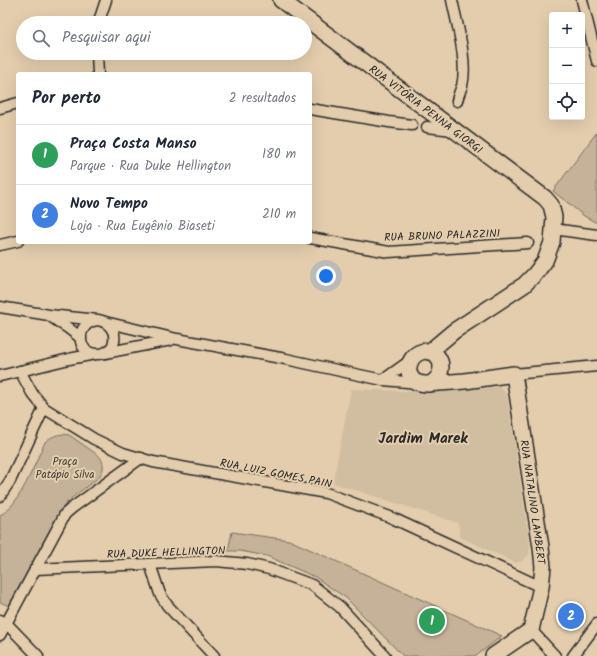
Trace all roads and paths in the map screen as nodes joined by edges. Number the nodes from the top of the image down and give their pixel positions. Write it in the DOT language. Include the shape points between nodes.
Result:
graph roads {
  1 [pos="106,0"];
  2 [pos="281,0"];
  3 [pos="452,0"];
  4 [pos="582,0"];
  5 [pos="101,16"];
  6 [pos="302,16"];
  7 [pos="312,23"];
  8 [pos="97,60"];
  9 [pos="597,61"];
  10 [pos="98,72"];
  11 [pos="457,100"];
  12 [pos="16,104"];
  13 [pos="0,108"];
  14 [pos="312,109"];
  15 [pos="412,125"];
  16 [pos="427,127"];
  17 [pos="453,130"];
  18 [pos="553,229"];
  19 [pos="597,235"];
  20 [pos="312,238"];
  21 [pos="16,241"];
  22 [pos="528,243"];
  23 [pos="0,245"];
  24 [pos="0,308"];
  25 [pos="49,315"];
  26 [pos="102,321"];
  27 [pos="81,338"];
  28 [pos="177,339"];
  29 [pos="84,348"];
  30 [pos="98,354"];
  31 [pos="68,359"];
  32 [pos="436,359"];
  33 [pos="411,360"];
  34 [pos="597,366"];
  35 [pos="20,371"];
  36 [pos="514,374"];
  37 [pos="0,376"];
  38 [pos="384,380"];
  39 [pos="465,380"];
  40 [pos="426,384"];
  41 [pos="44,408"];
  42 [pos="141,458"];
  43 [pos="0,496"];
  44 [pos="150,564"];
  45 [pos="35,569"];
  46 [pos="541,587"];
  47 [pos="3,622"];
  48 [pos="597,624"];
  49 [pos="531,630"];
  50 [pos="0,635"];
  51 [pos="38,656"];
  52 [pos="214,656"];
  53 [pos="385,656"];
  54 [pos="494,656"];
  55 [pos="556,656"];
  56 [pos="573,656"];
  1 -- 5 [label="street"];
  2 -- 6 [label="street, RUA VITÓRIA PENNA GIORGI"];
  3 -- 11 [label="street" via="464,65"];
  4 -- 9 [label="street"];
  7 -- 17 [label="street, RUA VITÓRIA PENNA GIORGI"];
  8 -- 10 [label="street"];
  12 -- 13 [label="street"];
  14 -- 15 [label="street"];
  16 -- 17 [label="street"];
  17 -- 18 [label="street, RUA VITÓRIA PENNA GIORGI" via="545,198 551,205"];
  18 -- 19 [label="street"];
  18 -- 32 [label="street, RUA VITÓRIA PENNA GIORGI" via="552,242 545,261 535,274 524,285 454,331"];
  20 -- 22 [label="street, RUA BRUNO PALAZZINI" via="389,252"];
  21 -- 23 [label="street"];
  24 -- 25 [label="street"];
  25 -- 26 [label="street"];
  25 -- 27 [label="street"];
  26 -- 27 [label="street" via="87,324 82,330"];
  26 -- 28 [label="street"];
  26 -- 30 [label="street" via="112,329 114,339 113,345 105,353"];
  27 -- 29 [label="street"];
  28 -- 30 [label="street"];
  28 -- 38 [label="street"];
  29 -- 30 [label="street"];
  29 -- 31 [label="street"];
  30 -- 31 [label="street"];
  31 -- 35 [label="street"];
  32 -- 33 [label="street" via="421,352"];
  32 -- 39 [label="street" via="450,379"];
  32 -- 40 [label="street" via="440,374 438,378"];
  33 -- 38 [label="street"];
  33 -- 40 [label="street" via="410,375 416,382"];
  34 -- 36 [label="street"];
  35 -- 37 [label="street"];
  35 -- 41 [label="street, RUA LUIZ GOMES PAIN"];
  36 -- 39 [label="street"];
  36 -- 46 [label="street, RUA NATALINO LAMBERT" via="541,547"];
  38 -- 40 [label="street"];
  39 -- 40 [label="street"];
  41 -- 42 [label="street, RUA LUIZ GOMES PAIN" via="94,439 123,453"];
  41 -- 43 [label="street" via="10,481"];
  42 -- 45 [label="street" via="65,514"];
  42 -- 46 [label="street, RUA LUIZ GOMES PAIN" via="326,493 390,517"];
  44 -- 45 [label="street, RUA DUKE HELLINGTON"];
  44 -- 52 [label="street" via="160,594 167,605"];
  44 -- 53 [label="street, RUA DUKE HELLINGTON" via="216,561 247,564 269,569 312,585 340,607"];
  45 -- 47 [label="street"];
  46 -- 49 [label="street, RUA NATALINO LAMBERT"];
  47 -- 50 [label="street"];
  47 -- 51 [label="street"];
  48 -- 56 [label="street"];
  49 -- 54 [label="street"];
  49 -- 55 [label="street"];
}
